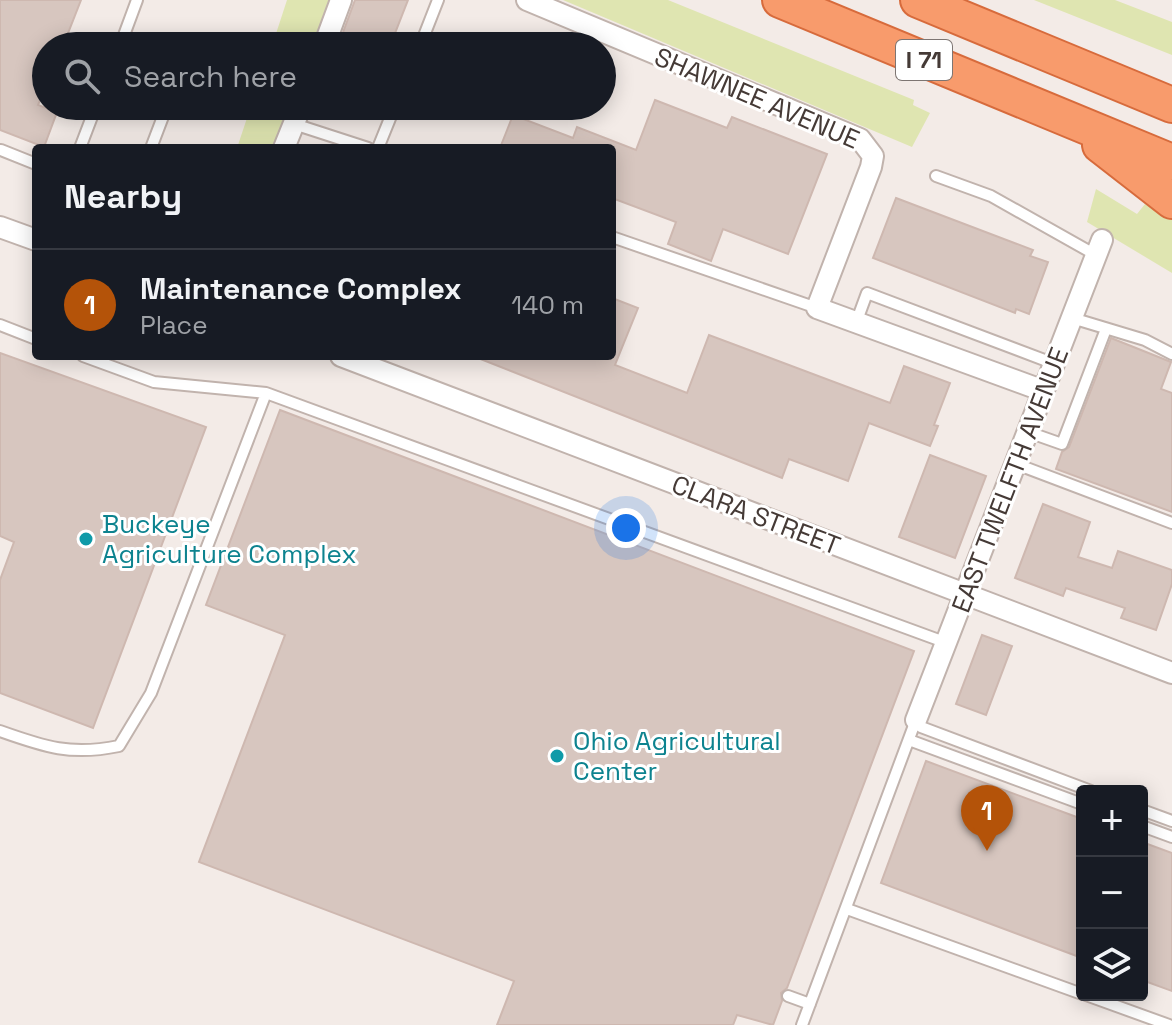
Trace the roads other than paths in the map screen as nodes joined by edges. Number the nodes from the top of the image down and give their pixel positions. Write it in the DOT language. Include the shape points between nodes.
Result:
graph roads {
  1 [pos="137,0"];
  2 [pos="341,0"];
  3 [pos="438,0"];
  4 [pos="527,0"];
  5 [pos="780,0"];
  6 [pos="918,0"];
  7 [pos="125,32"];
  8 [pos="329,32"];
  9 [pos="425,32"];
  10 [pos="604,32"];
  11 [pos="616,37"];
  12 [pos="1091,72"];
  13 [pos="1172,87"];
  14 [pos="1172,105"];
  15 [pos="91,120"];
  16 [pos="162,120"];
  17 [pos="296,120"];
  18 [pos="309,120"];
  19 [pos="389,120"];
  20 [pos="1069,120"];
  21 [pos="82,144"];
  22 [pos="153,144"];
  23 [pos="286,144"];
  24 [pos="360,144"];
  25 [pos="380,144"];
  26 [pos="1,150"];
  27 [pos="32,162"];
  28 [pos="1172,162"];
  29 [pos="936,176"];
  30 [pos="1172,201"];
  31 [pos="0,227"];
  32 [pos="616,238"];
  33 [pos="32,239"];
  34 [pos="1099,248"];
  35 [pos="817,308"];
  36 [pos="1072,318"];
  37 [pos="856,323"];
  38 [pos="0,325"];
  39 [pos="1106,329"];
  40 [pos="32,337"];
  41 [pos="1172,354"];
  42 [pos="94,360"];
  43 [pos="351,360"];
  44 [pos="1055,364"];
  45 [pos="1044,391"];
  46 [pos="266,393"];
  47 [pos="1028,432"];
  48 [pos="1016,464"];
  49 [pos="1172,523"];
  50 [pos="966,595"];
  51 [pos="947,643"];
  52 [pos="1172,673"];
  53 [pos="913,730"];
  54 [pos="0,731"];
  55 [pos="1076,785"];
  56 [pos="1076,801"];
  57 [pos="1148,812"];
  58 [pos="1172,821"];
  59 [pos="1148,828"];
  60 [pos="1172,837"];
  61 [pos="847,909"];
  62 [pos="1076,991"];
  63 [pos="788,996"];
  64 [pos="1103,1001"];
  65 [pos="810,1004"];
  66 [pos="802,1025"];
  67 [pos="1169,1025"];
  1 -- 7 [label="lane"];
  2 -- 8 [label="street"];
  3 -- 9 [label="lane"];
  4 -- 10 [label="street, SHAWNEE AVENUE"];
  5 -- 20 [label="highway, I 71"];
  6 -- 12 [label="highway, I 71"];
  11 -- 35 [label="street, SHAWNEE AVENUE" via="869,146 871,167"];
  12 -- 13 [label="highway"];
  12 -- 14 [label="highway, I 71"];
  15 -- 21 [label="lane"];
  16 -- 22 [label="lane"];
  17 -- 23 [label="street"];
  18 -- 24 [label="lane"];
  19 -- 25 [label="lane"];
  20 -- 28 [label="highway, I 71"];
  20 -- 30 [label="highway"];
  26 -- 27 [label="lane"];
  29 -- 34 [label="lane"];
  31 -- 33 [label="street"];
  32 -- 35 [label="lane"];
  34 -- 36 [label="street, EAST TWELFTH AVENUE"];
  35 -- 37 [label="street"];
  36 -- 39 [label="lane"];
  36 -- 44 [label="street, EAST TWELFTH AVENUE"];
  37 -- 44 [label="lane" via="867,293"];
  37 -- 45 [label="street"];
  38 -- 40 [label="lane"];
  39 -- 41 [label="lane"];
  39 -- 47 [label="lane" via="1062,444"];
  42 -- 46 [label="lane" via="154,382"];
  43 -- 50 [label="street, CLARA STREET"];
  44 -- 45 [label="street, EAST TWELFTH AVENUE"];
  45 -- 47 [label="street, EAST TWELFTH AVENUE"];
  46 -- 51 [label="lane"];
  46 -- 54 [label="lane" via="151,693 119,746 88,752 50,749"];
  47 -- 48 [label="street, EAST TWELFTH AVENUE"];
  48 -- 49 [label="lane"];
  48 -- 50 [label="street, EAST TWELFTH AVENUE"];
  50 -- 51 [label="street, EAST TWELFTH AVENUE"];
  50 -- 52 [label="street, CLARA STREET"];
  51 -- 53 [label="street, EAST TWELFTH AVENUE"];
  53 -- 55 [label="lane" via="921,727"];
  53 -- 56 [label="lane"];
  53 -- 61 [label="lane"];
  57 -- 58 [label="lane"];
  59 -- 60 [label="lane"];
  61 -- 62 [label="lane"];
  61 -- 65 [label="lane"];
  63 -- 65 [label="lane"];
  64 -- 67 [label="lane"];
  65 -- 66 [label="lane"];
}
